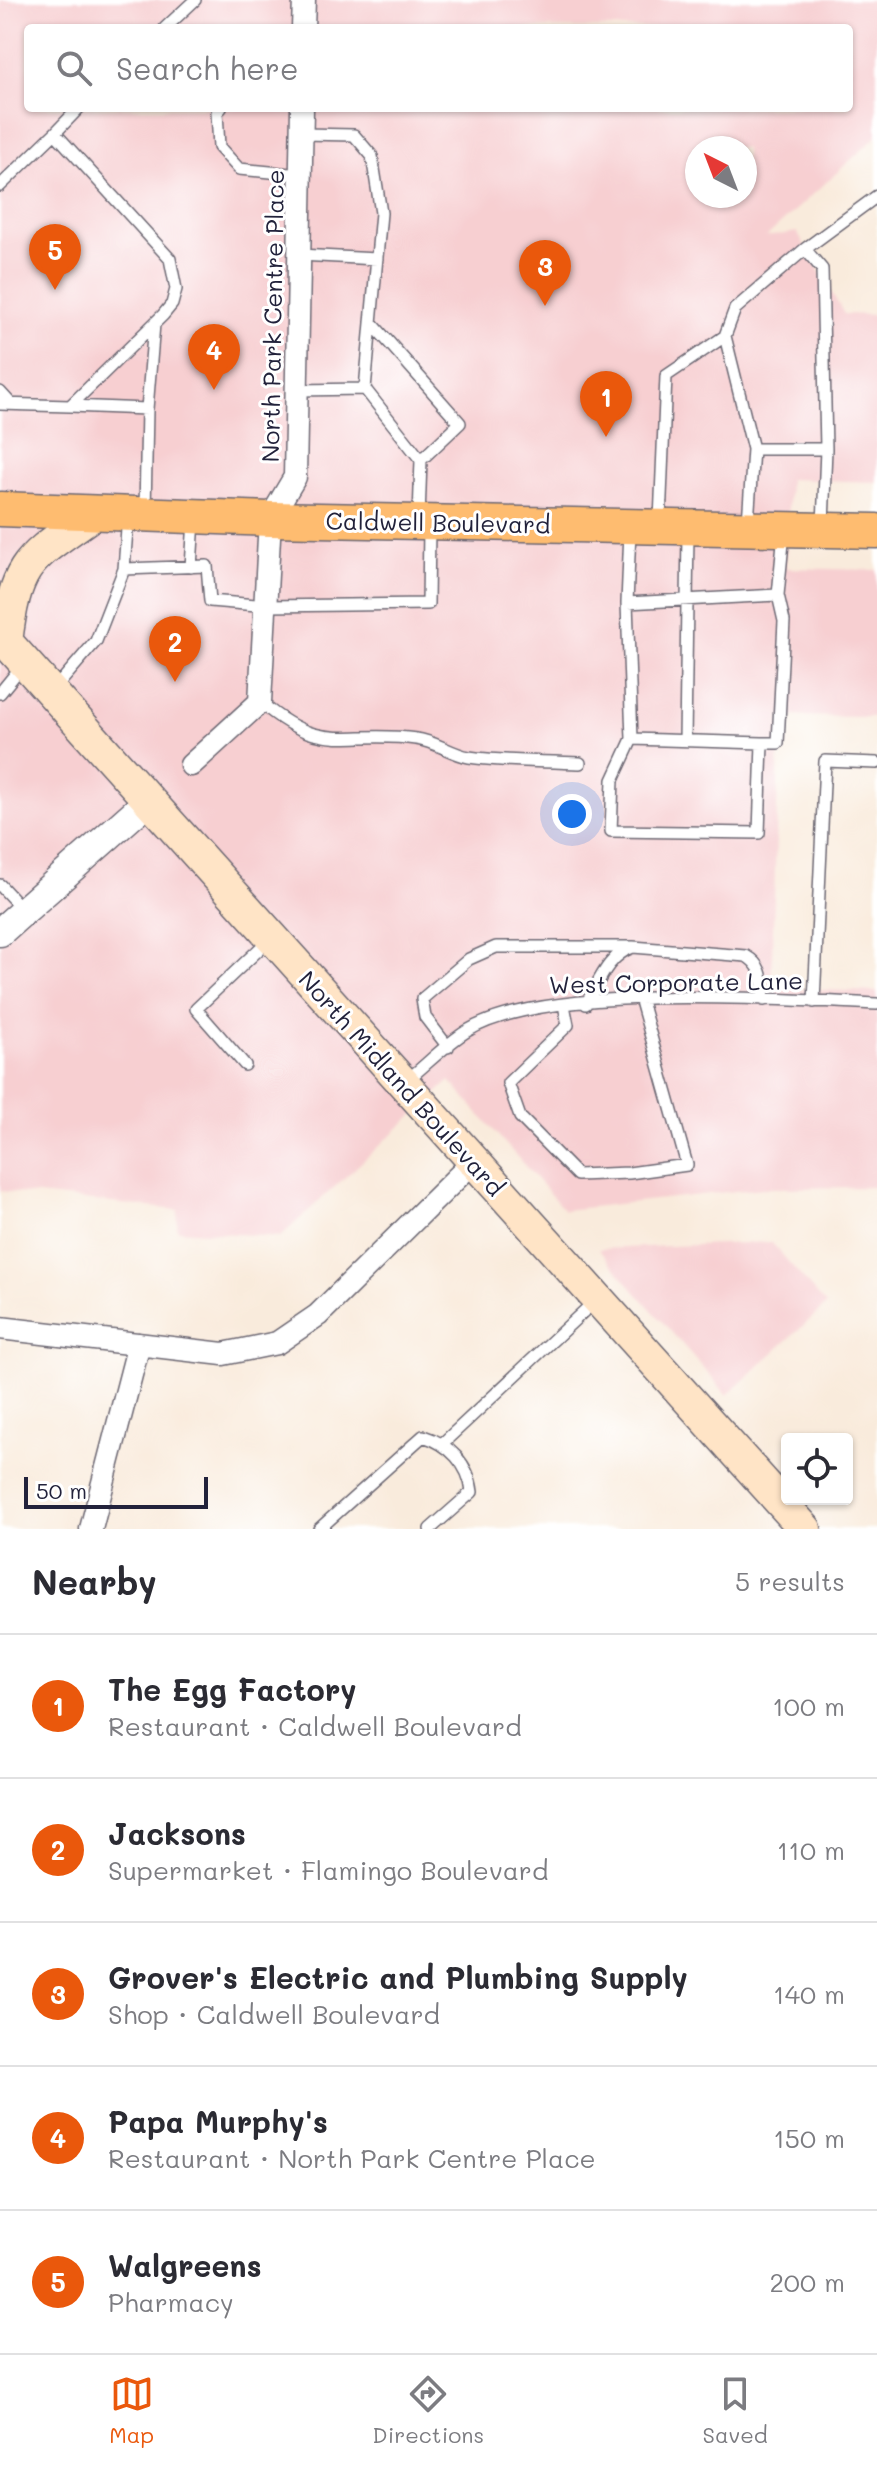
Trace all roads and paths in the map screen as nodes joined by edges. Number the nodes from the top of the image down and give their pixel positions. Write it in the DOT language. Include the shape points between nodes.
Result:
graph roads {
  1 [pos="195,0"];
  2 [pos="304,0"];
  3 [pos="169,24"];
  4 [pos="303,24"];
  5 [pos="75,112"];
  6 [pos="217,112"];
  7 [pos="302,112"];
  8 [pos="55,133"];
  9 [pos="302,134"];
  10 [pos="301,175"];
  11 [pos="0,186"];
  12 [pos="877,196"];
  13 [pos="805,249"];
  14 [pos="299,255"];
  15 [pos="377,259"];
  16 [pos="371,322"];
  17 [pos="154,324"];
  18 [pos="725,336"];
  19 [pos="365,389"];
  20 [pos="297,390"];
  21 [pos="0,392"];
  22 [pos="5,404"];
  23 [pos="70,406"];
  24 [pos="147,409"];
  25 [pos="753,449"];
  26 [pos="826,449"];
  27 [pos="421,460"];
  28 [pos="0,509"];
  29 [pos="94,513"];
  30 [pos="136,514"];
  31 [pos="194,516"];
  32 [pos="270,519"];
  33 [pos="424,522"];
  34 [pos="659,526"];
  35 [pos="748,528"];
  36 [pos="785,529"];
  37 [pos="822,530"];
  38 [pos="877,531"];
  39 [pos="191,567"];
  40 [pos="124,569"];
  41 [pos="778,595"];
  42 [pos="686,599"];
  43 [pos="627,603"];
  44 [pos="267,606"];
  45 [pos="10,647"];
  46 [pos="52,692"];
  47 [pos="0,693"];
  48 [pos="260,702"];
  49 [pos="632,739"];
  50 [pos="685,740"];
  51 [pos="762,743"];
  52 [pos="580,763"];
  53 [pos="877,763"];
  54 [pos="191,765"];
  55 [pos="149,800"];
  56 [pos="0,885"];
  57 [pos="24,911"];
  58 [pos="0,932"];
  59 [pos="272,937"];
  60 [pos="633,947"];
  61 [pos="764,1000"];
  62 [pos="641,1001"];
  63 [pos="814,1002"];
  64 [pos="586,1004"];
  65 [pos="877,1004"];
  66 [pos="564,1005"];
  67 [pos="448,1047"];
  68 [pos="245,1065"];
  69 [pos="403,1084"];
  70 [pos="473,1162"];
  71 [pos="596,1299"];
  72 [pos="0,1328"];
  73 [pos="139,1344"];
  74 [pos="444,1442"];
  75 [pos="91,1529"];
  76 [pos="319,1529"];
  77 [pos="430,1529"];
  78 [pos="805,1529"];
  1 -- 3 [label="lane"];
  2 -- 4 [label="street"];
  5 -- 8 [label="lane"];
  6 -- 10 [label="lane" via="219,147 239,169"];
  7 -- 9 [label="street, North Park Centre Place"];
  8 -- 11 [label="lane"];
  8 -- 17 [label="lane" via="170,259 176,289 172,304"];
  9 -- 10 [label="street, North Park Centre Place"];
  9 -- 15 [label="lane" via="354,135 372,156 381,213"];
  10 -- 14 [label="street, North Park Centre Place"];
  12 -- 13 [label="lane"];
  13 -- 18 [label="lane" via="735,309"];
  13 -- 26 [label="lane" via="822,269"];
  14 -- 15 [label="lane"];
  14 -- 20 [label="street, North Park Centre Place"];
  15 -- 16 [label="lane"];
  16 -- 19 [label="lane"];
  16 -- 27 [label="lane" via="460,423"];
  17 -- 23 [label="lane"];
  17 -- 24 [label="lane"];
  18 -- 25 [label="lane"];
  18 -- 34 [label="lane" via="666,376"];
  19 -- 20 [label="lane"];
  19 -- 27 [label="lane"];
  20 -- 32 [label="street, North Park Centre Place" via="295,477"];
  21 -- 22 [label="lane"];
  22 -- 23 [label="lane"];
  23 -- 24 [label="lane"];
  24 -- 30 [label="lane"];
  25 -- 26 [label="lane"];
  25 -- 35 [label="lane"];
  26 -- 37 [label="lane"];
  27 -- 33 [label="lane"];
  28 -- 29 [label="main road, Caldwell Boulevard"];
  29 -- 30 [label="main road, Caldwell Boulevard"];
  29 -- 45 [label="main road" via="42,551 18,578"];
  30 -- 31 [label="main road, Caldwell Boulevard"];
  30 -- 40 [label="lane"];
  31 -- 32 [label="main road, Caldwell Boulevard"];
  31 -- 39 [label="lane"];
  32 -- 33 [label="main road, Caldwell Boulevard"];
  32 -- 44 [label="street"];
  33 -- 34 [label="main road, Caldwell Boulevard"];
  33 -- 44 [label="lane" via="428,604"];
  34 -- 35 [label="main road, Caldwell Boulevard"];
  34 -- 42 [label="lane"];
  34 -- 43 [label="lane"];
  35 -- 36 [label="main road, Caldwell Boulevard"];
  36 -- 37 [label="main road, Caldwell Boulevard"];
  36 -- 41 [label="lane"];
  37 -- 38 [label="main road, Caldwell Boulevard"];
  39 -- 40 [label="lane"];
  39 -- 44 [label="lane" via="207,566 210,601"];
  40 -- 46 [label="lane" via="96,641"];
  41 -- 42 [label="lane"];
  41 -- 51 [label="lane" via="784,621 778,743"];
  42 -- 43 [label="lane"];
  42 -- 50 [label="lane"];
  43 -- 49 [label="lane"];
  44 -- 48 [label="street"];
  45 -- 46 [label="main road, North Midland Boulevard"];
  45 -- 47 [label="lane"];
  46 -- 55 [label="main road, North Midland Boulevard"];
  48 -- 52 [label="lane" via="285,724 319,738 411,738 465,756"];
  48 -- 54 [label="street"];
  49 -- 50 [label="lane"];
  49 -- 51 [label="lane" via="613,780 611,831 759,833"];
  50 -- 51 [label="lane"];
  53 -- 63 [label="lane" via="825,761"];
  55 -- 57 [label="street"];
  55 -- 59 [label="main road, North Midland Boulevard"];
  56 -- 57 [label="lane"];
  57 -- 58 [label="street"];
  59 -- 68 [label="lane" via="196,1009"];
  59 -- 69 [label="main road, North Midland Boulevard"];
  60 -- 61 [label="lane" via="746,956 762,973"];
  60 -- 64 [label="lane" via="612,959"];
  60 -- 67 [label="lane" via="496,947 469,959 422,999 425,1017"];
  61 -- 62 [label="lane, West Corporate Lane"];
  61 -- 63 [label="lane, West Corporate Lane"];
  62 -- 64 [label="lane, West Corporate Lane"];
  62 -- 66 [label="lane" via="687,1165 629,1173 577,1175 520,1117 508,1083 568,1025"];
  63 -- 65 [label="lane, West Corporate Lane"];
  64 -- 66 [label="lane, West Corporate Lane"];
  66 -- 67 [label="lane, West Corporate Lane" via="527,1007 468,1030"];
  67 -- 69 [label="lane, West Corporate Lane"];
  69 -- 70 [label="main road, North Midland Boulevard"];
  70 -- 71 [label="main road, North Midland Boulevard"];
  70 -- 73 [label="street" via="318,1315 277,1343 223,1354"];
  71 -- 74 [label="lane"];
  71 -- 78 [label="main road, North Midland Boulevard"];
  72 -- 73 [label="street"];
  73 -- 75 [label="street"];
  74 -- 76 [label="lane" via="423,1436"];
  74 -- 77 [label="lane" via="470,1475 472,1492"];
}
